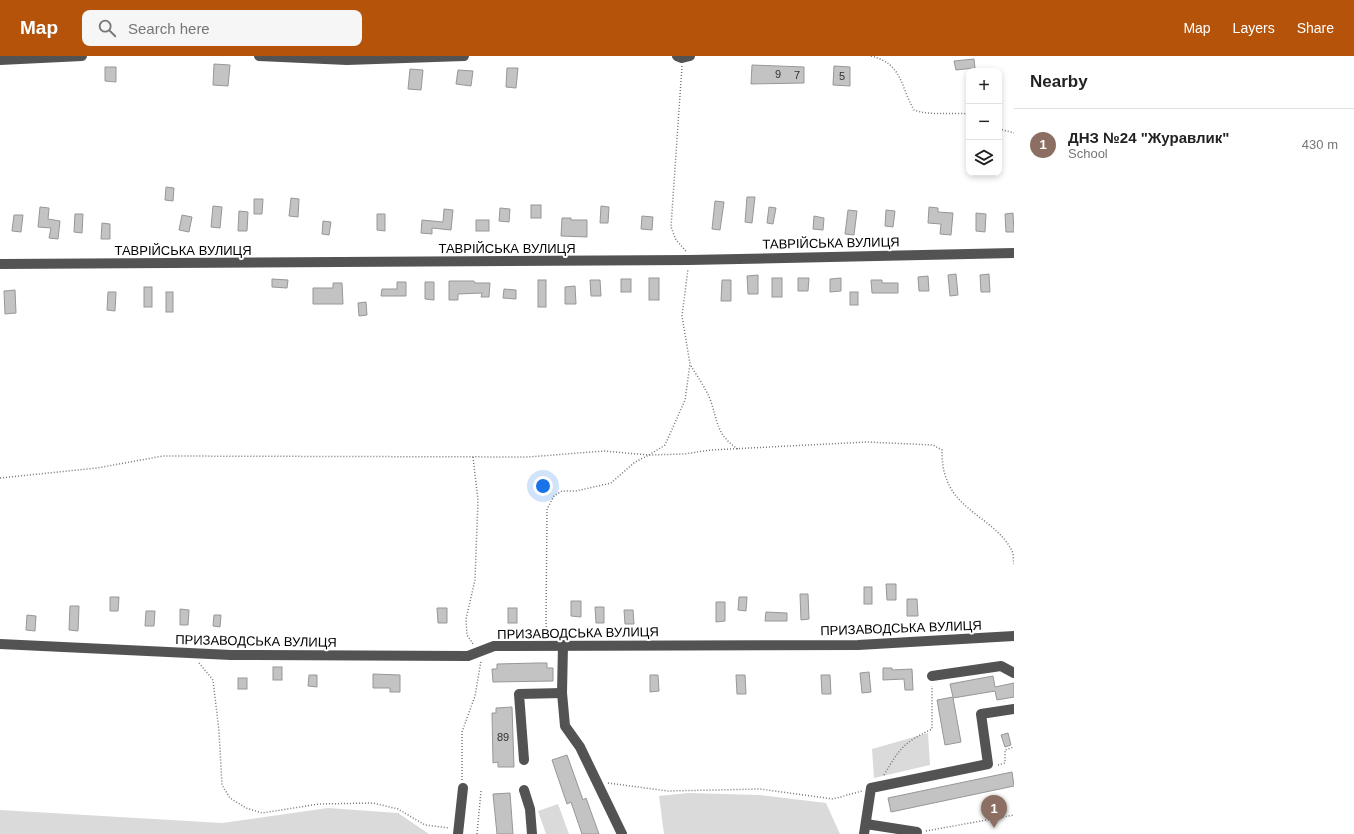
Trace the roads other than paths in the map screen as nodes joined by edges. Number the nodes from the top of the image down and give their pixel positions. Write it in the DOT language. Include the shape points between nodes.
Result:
graph roads {
  1 [pos="82,56"];
  2 [pos="259,56"];
  3 [pos="464,56"];
  4 [pos="0,60"];
  5 [pos="1014,253"];
  6 [pos="0,264"];
  7 [pos="1014,626"];
  8 [pos="1014,636"];
  9 [pos="0,644"];
  10 [pos="558,645"];
  11 [pos="1014,673"];
  12 [pos="932,676"];
  13 [pos="562,693"];
  14 [pos="1014,709"];
  15 [pos="524,760"];
  16 [pos="463,788"];
  17 [pos="524,790"];
  18 [pos="865,829"];
  19 [pos="458,831"];
  20 [pos="916,833"];
  21 [pos="532,834"];
  22 [pos="622,834"];
  1 -- 4 [label="street"];
  2 -- 3 [label="street" via="347,60"];
  5 -- 6 [label="street, ТАВРІЙСЬКА ВУЛИЦЯ" via="693,259"];
  7 -- 8 [label="street"];
  8 -- 10 [label="street, ПРИЗАВОДСЬКА ВУЛИЦЯ" via="858,644"];
  9 -- 10 [label="street, ПРИЗАВОДСЬКА ВУЛИЦЯ" via="239,655 468,656 494,646"];
  10 -- 13 [label="street"];
  11 -- 12 [label="street" via="1001,666"];
  13 -- 15 [label="street" via="519,694"];
  13 -- 22 [label="street" via="565,726 580,747"];
  14 -- 18 [label="street" via="981,714 988,764 874,788"];
  16 -- 19 [label="street"];
  17 -- 21 [label="street" via="530,809"];
  18 -- 20 [label="street"];
}
